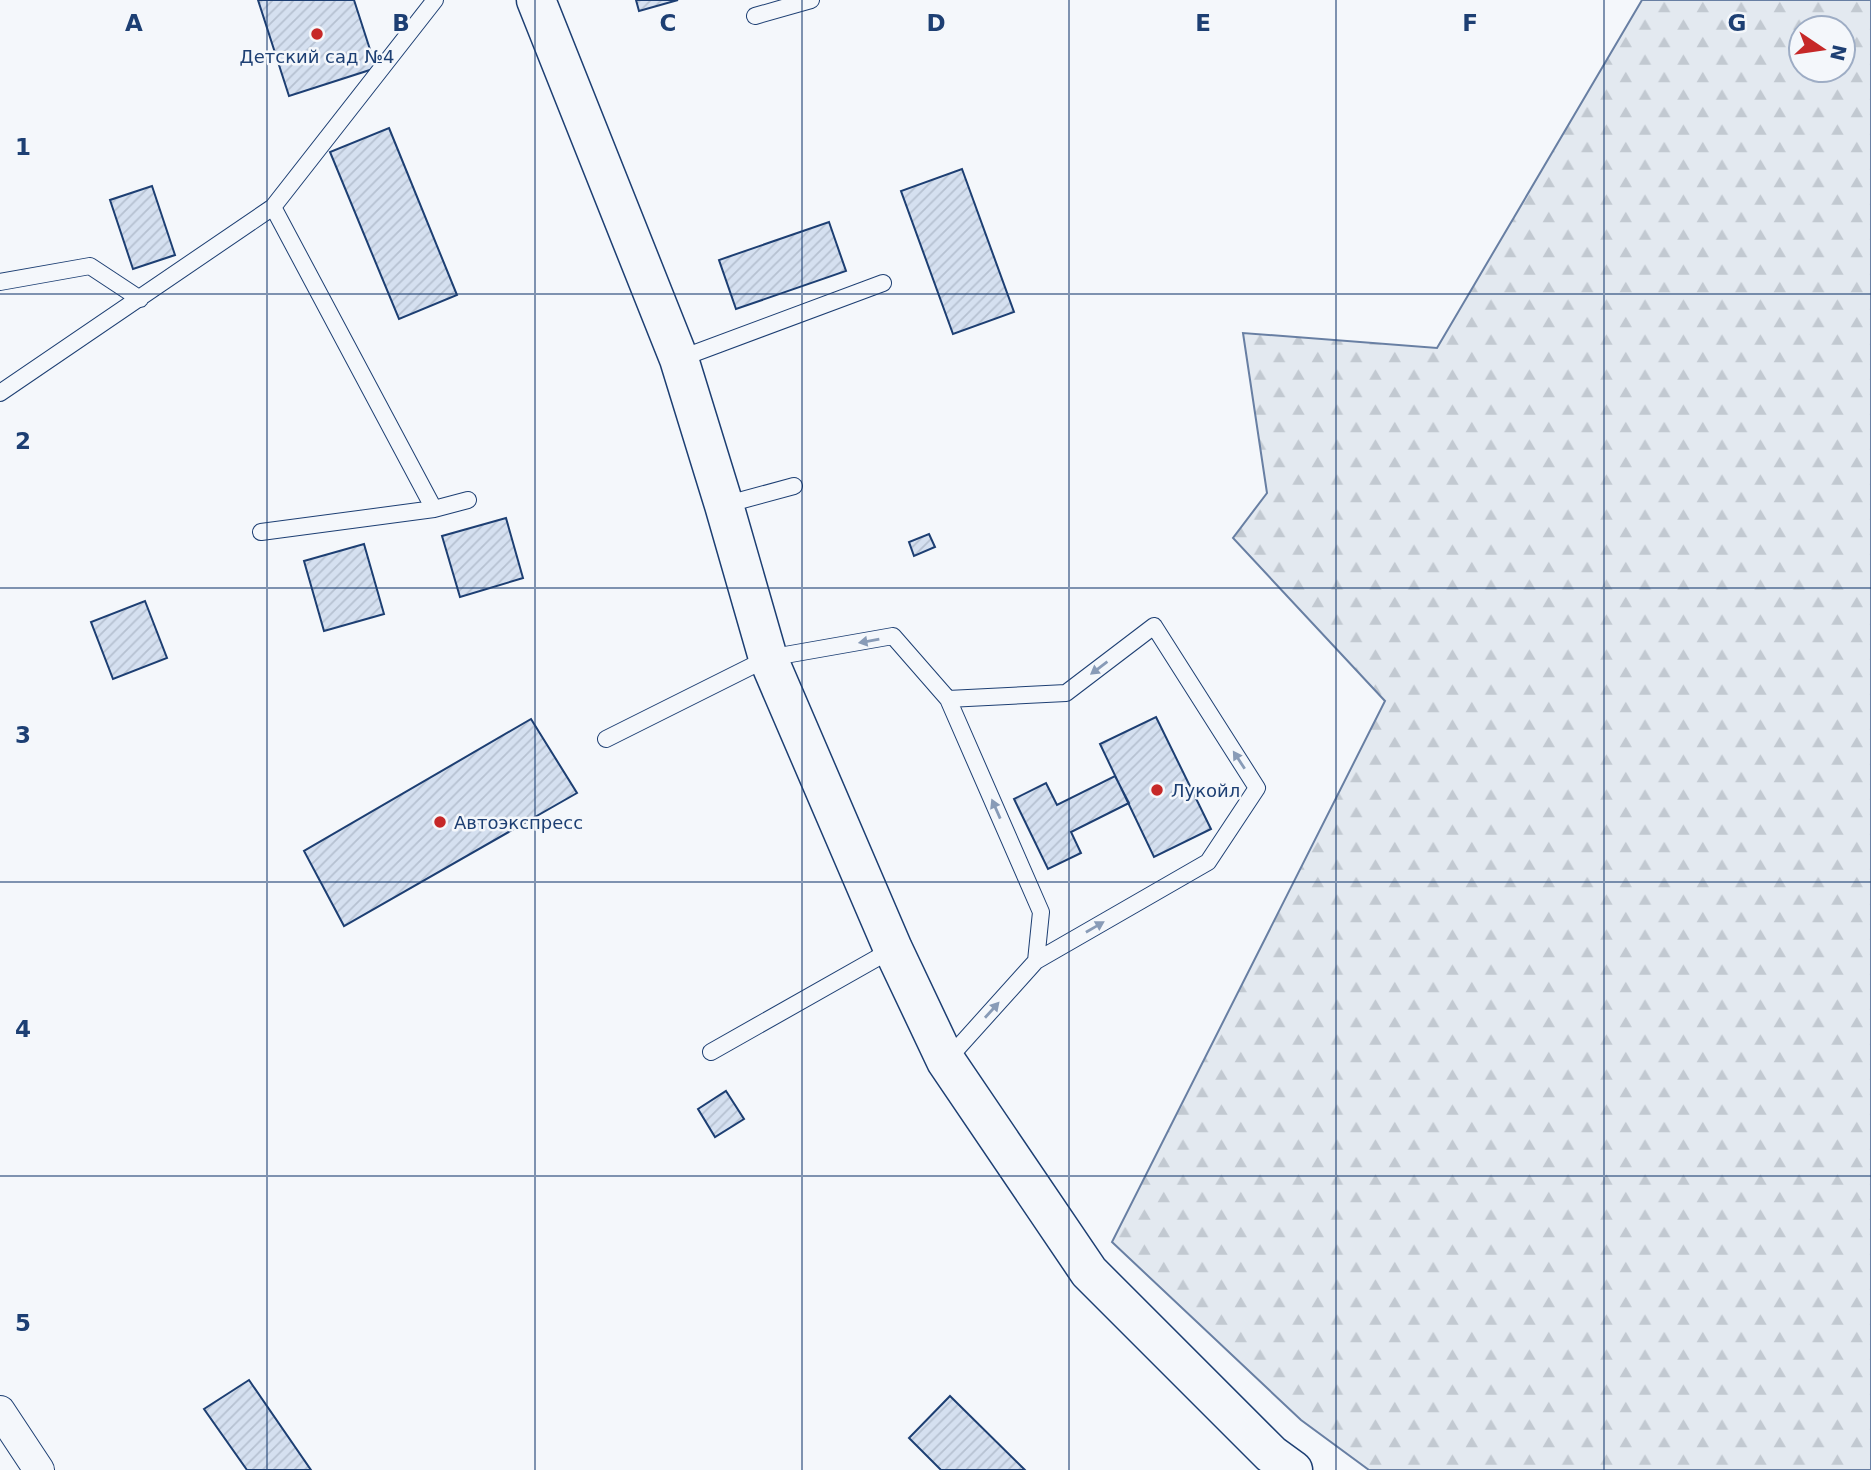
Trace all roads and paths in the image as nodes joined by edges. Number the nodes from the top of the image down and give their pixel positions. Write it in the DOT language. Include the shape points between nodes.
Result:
graph roads {
  1 [pos="435,0"];
  2 [pos="536,0"];
  3 [pos="811,0"];
  4 [pos="755,16"];
  5 [pos="273,207"];
  6 [pos="0,282"];
  7 [pos="883,283"];
  8 [pos="140,299"];
  9 [pos="679,359"];
  10 [pos="0,393"];
  11 [pos="794,486"];
  12 [pos="468,500"];
  13 [pos="724,505"];
  14 [pos="435,509"];
  15 [pos="261,532"];
  16 [pos="768,658"];
  17 [pos="948,699"];
  18 [pos="606,739"];
  19 [pos="893,949"];
  20 [pos="1036,961"];
  21 [pos="710,1052"];
  22 [pos="946,1061"];
  23 [pos="0,1411"];
  24 [pos="39,1470"];
  25 [pos="1293,1470"];
  1 -- 5 [label="lane"];
  2 -- 9 [label="street"];
  3 -- 4 [label="lane"];
  5 -- 8 [label="lane"];
  5 -- 14 [label="lane"];
  6 -- 8 [label="lane" via="90,267"];
  7 -- 9 [label="lane"];
  8 -- 10 [label="lane"];
  9 -- 13 [label="street"];
  11 -- 13 [label="lane"];
  12 -- 14 [label="lane"];
  13 -- 16 [label="street"];
  14 -- 15 [label="lane"];
  17 -- 16 [label="lane, one-way" via="893,636"];
  16 -- 18 [label="lane"];
  16 -- 19 [label="street"];
  20 -- 17 [label="lane, one-way" via="1041,912"];
  20 -- 17 [label="lane, one-way" via="1208,862 1257,788 1153,626 1066,693"];
  19 -- 21 [label="lane"];
  19 -- 22 [label="street"];
  22 -- 20 [label="lane, one-way"];
  22 -- 25 [label="street" via="1089,1272 1271,1454"];
  23 -- 24 [label="street"];
}
